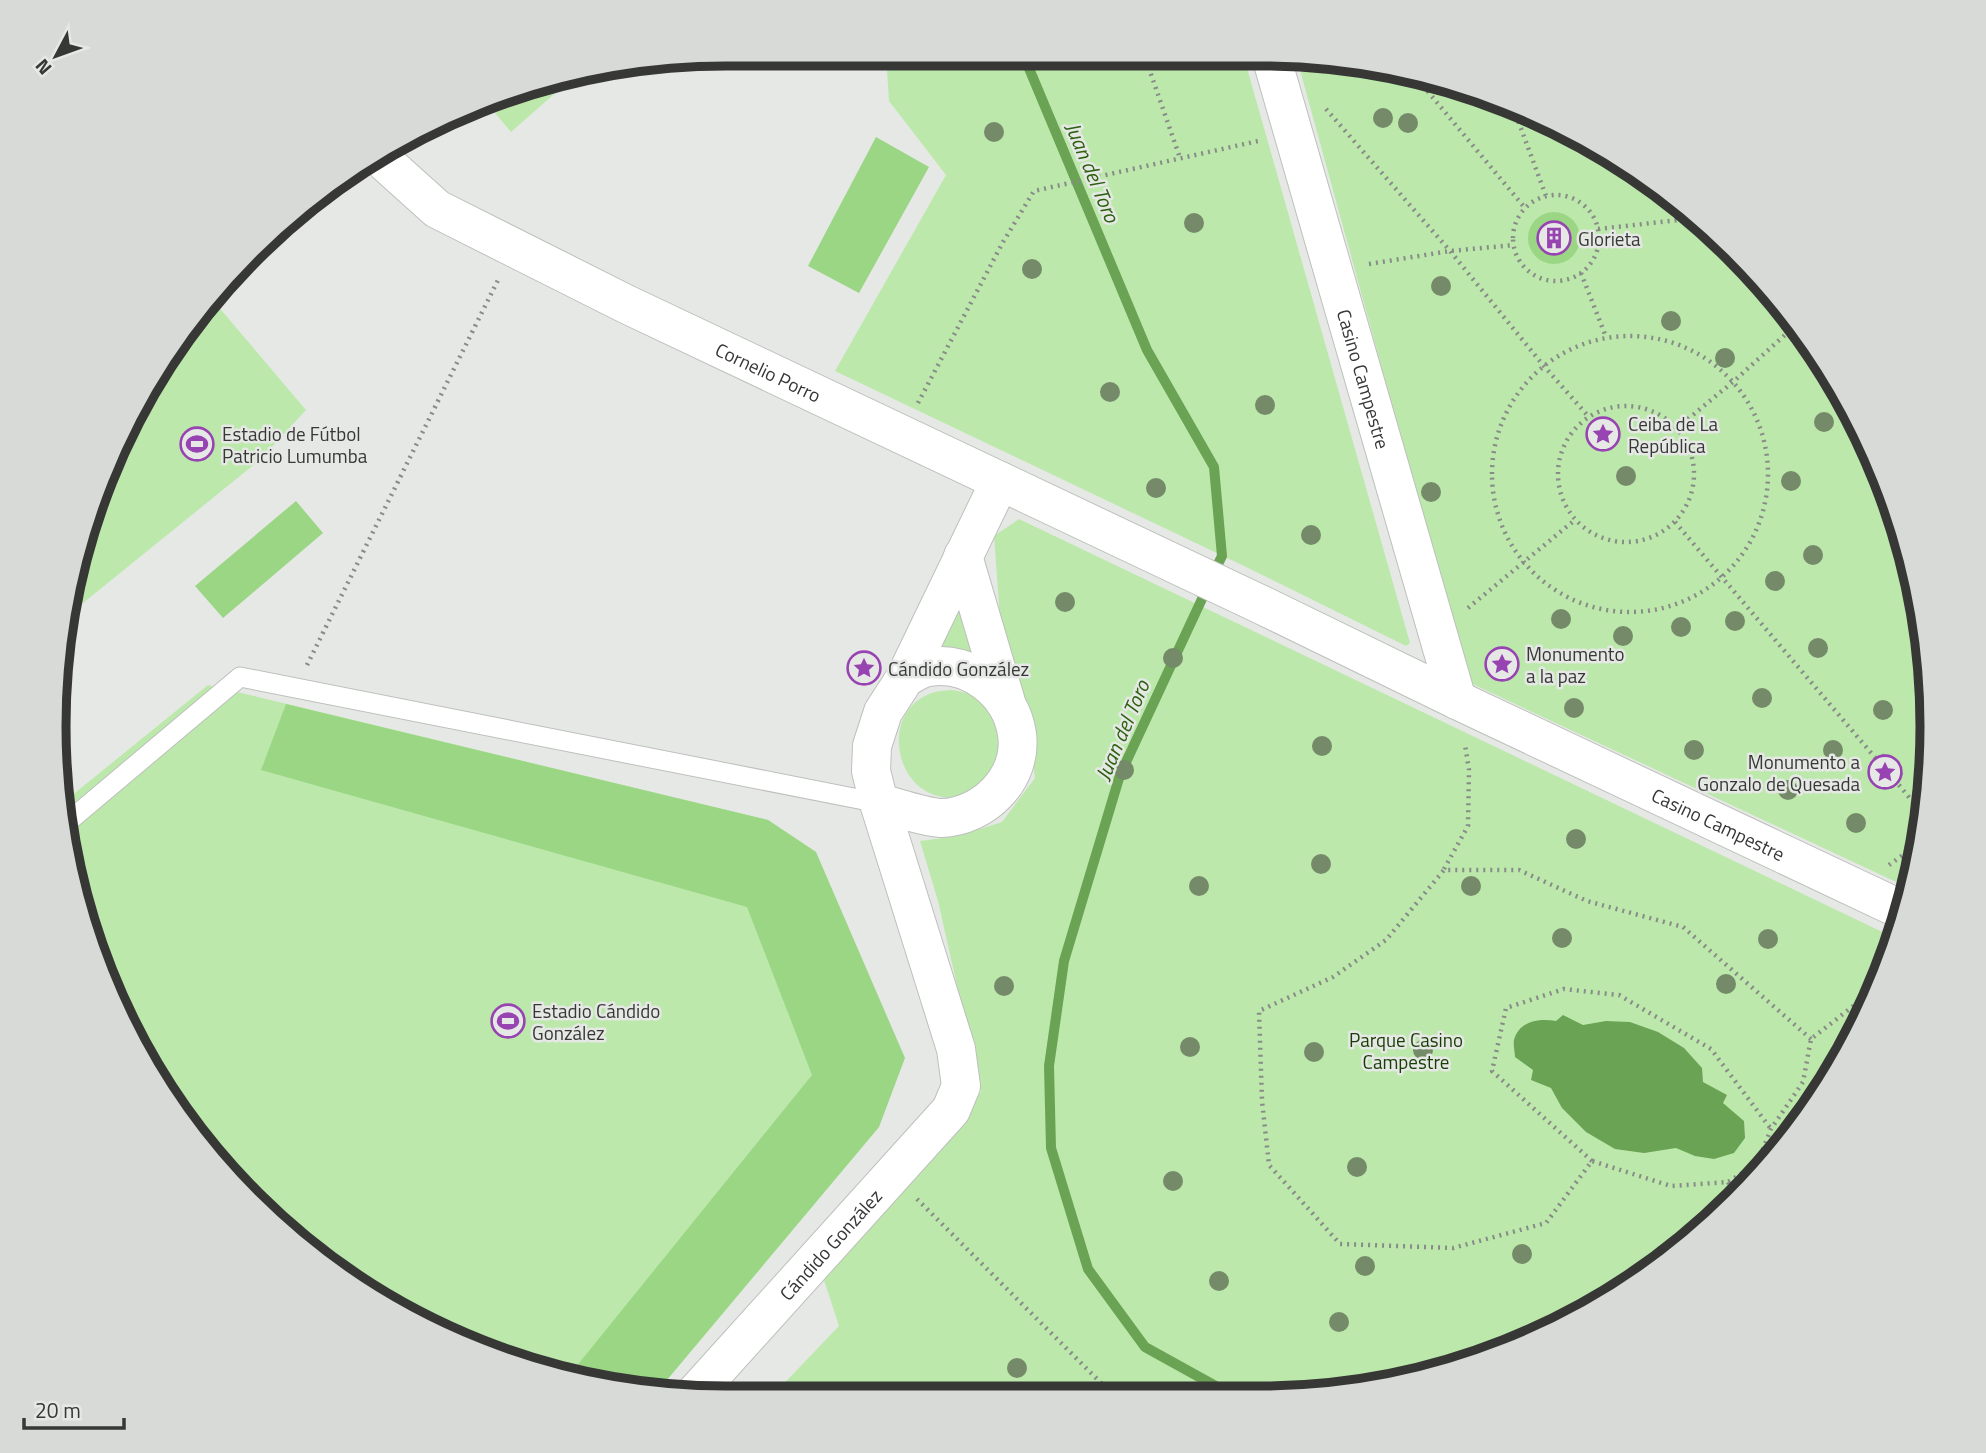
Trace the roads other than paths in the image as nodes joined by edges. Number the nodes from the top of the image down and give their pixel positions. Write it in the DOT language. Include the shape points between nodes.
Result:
graph roads {
  1 [pos="1274,67"];
  2 [pos="385,162"];
  3 [pos="1000,481"];
  4 [pos="963,556"];
  5 [pos="1174,563"];
  6 [pos="905,678"];
  7 [pos="1457,700"];
  8 [pos="1009,711"];
  9 [pos="879,803"];
  10 [pos="73,818"];
  11 [pos="1894,907"];
  12 [pos="702,1385"];
  1 -- 7 [label="street, Casino Campestre"];
  2 -- 3 [label="street, Cornelio Porro" via="437,209"];
  3 -- 4 [label="street, Cándido González"];
  3 -- 5 [label="street, Cornelio Porro"];
  4 -- 6 [label="street, Cándido González"];
  4 -- 8 [label="street"];
  5 -- 7 [label="street, Casino Campestre"];
  6 -- 8 [label="street" via="928,667 952,667 975,674 994,687"];
  6 -- 9 [label="street, Cándido González" via="884,712 872,746 871,771"];
  7 -- 11 [label="street, Casino Campestre"];
  8 -- 9 [label="street" via="1017,734 1016,759 1006,783 988,803 965,815 939,818"];
  9 -- 10 [label="lane" via="240,677"];
  9 -- 12 [label="street, Cándido González" via="956,1049 961,1086 951,1110"];
}
